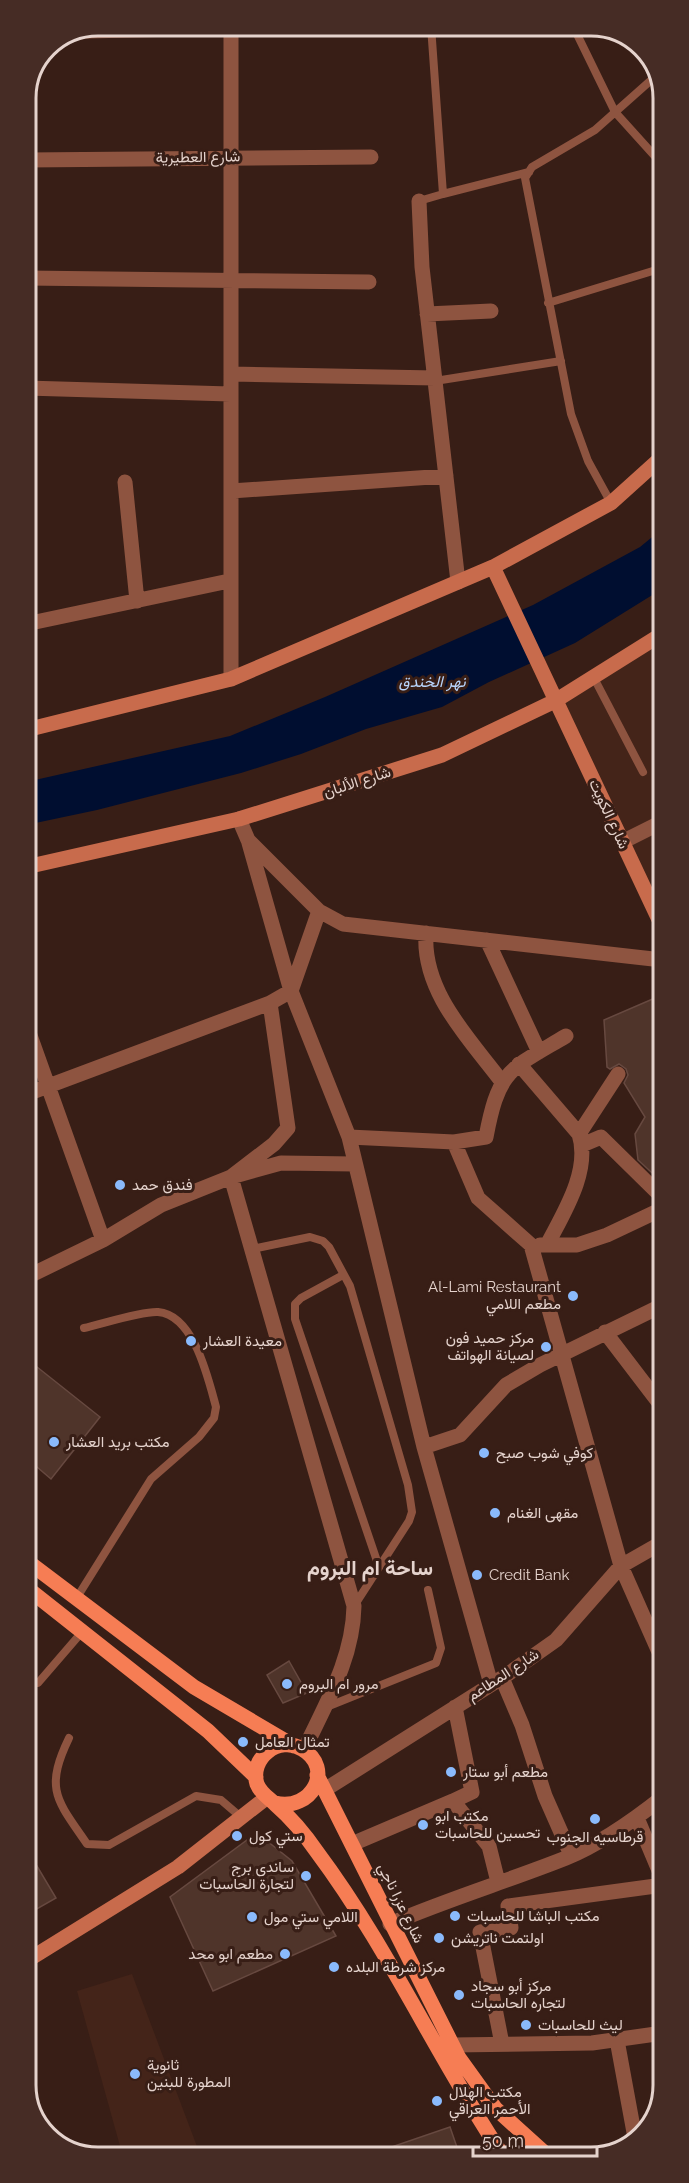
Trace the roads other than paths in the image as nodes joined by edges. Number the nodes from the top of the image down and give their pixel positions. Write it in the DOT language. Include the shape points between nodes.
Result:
graph roads {
  1 [pos="231,36"];
  2 [pos="432,36"];
  3 [pos="578,36"];
  4 [pos="651,81"];
  5 [pos="615,112"];
  6 [pos="653,154"];
  7 [pos="231,156"];
  8 [pos="371,157"];
  9 [pos="36,160"];
  10 [pos="529,172"];
  11 [pos="443,194"];
  12 [pos="419,201"];
  13 [pos="653,273"];
  14 [pos="36,278"];
  15 [pos="231,280"];
  16 [pos="369,282"];
  17 [pos="549,303"];
  18 [pos="491,311"];
  19 [pos="428,314"];
  20 [pos="561,361"];
  21 [pos="231,374"];
  22 [pos="435,379"];
  23 [pos="36,388"];
  24 [pos="230,394"];
  25 [pos="653,465"];
  26 [pos="446,476"];
  27 [pos="125,482"];
  28 [pos="231,492"];
  29 [pos="611,503"];
  30 [pos="493,567"];
  31 [pos="229,581"];
  32 [pos="458,582"];
  33 [pos="137,601"];
  34 [pos="36,622"];
  35 [pos="653,640"];
  36 [pos="594,678"];
  37 [pos="231,679"];
  38 [pos="555,701"];
  39 [pos="36,728"];
  40 [pos="643,772"];
  41 [pos="239,819"];
  42 [pos="653,826"];
  43 [pos="248,840"];
  44 [pos="622,842"];
  45 [pos="36,865"];
  46 [pos="653,907"];
  47 [pos="319,911"];
  48 [pos="426,933"];
  49 [pos="487,940"];
  50 [pos="653,959"];
  51 [pos="291,992"];
  52 [pos="270,1003"];
  53 [pos="566,1036"];
  54 [pos="36,1052"];
  55 [pos="539,1052"];
  56 [pos="519,1064"];
  57 [pos="618,1074"];
  58 [pos="502,1082"];
  59 [pos="48,1086"];
  60 [pos="36,1091"];
  61 [pos="582,1134"];
  62 [pos="349,1137"];
  63 [pos="454,1142"];
  64 [pos="354,1164"];
  65 [pos="231,1177"];
  66 [pos="653,1188"];
  67 [pos="653,1213"];
  68 [pos="103,1240"];
  69 [pos="539,1245"];
  70 [pos="252,1249"];
  71 [pos="36,1273"];
  72 [pos="343,1275"];
  73 [pos="653,1310"];
  74 [pos="84,1328"];
  75 [pos="605,1332"];
  76 [pos="562,1354"];
  77 [pos="653,1395"];
  78 [pos="424,1448"];
  79 [pos="653,1548"];
  80 [pos="621,1566"];
  81 [pos="379,1567"];
  82 [pos="36,1568"];
  83 [pos="428,1590"];
  84 [pos="36,1595"];
  85 [pos="76,1599"];
  86 [pos="354,1606"];
  87 [pos="653,1631"];
  88 [pos="82,1632"];
  89 [pos="497,1681"];
  90 [pos="36,1682"];
  91 [pos="455,1707"];
  92 [pos="324,1708"];
  93 [pos="69,1738"];
  94 [pos="299,1748"];
  95 [pos="317,1775"];
  96 [pos="256,1777"];
  97 [pos="326,1789"];
  98 [pos="271,1801"];
  99 [pos="453,1801"];
  100 [pos="653,1805"];
  101 [pos="242,1818"];
  102 [pos="637,1818"];
  103 [pos="352,1844"];
  104 [pos="571,1855"];
  105 [pos="653,1856"];
  106 [pos="498,1881"];
  107 [pos="653,1886"];
  108 [pos="390,1924"];
  109 [pos="36,1955"];
  110 [pos="653,2035"];
  111 [pos="617,2040"];
  112 [pos="452,2044"];
  113 [pos="502,2044"];
  114 [pos="634,2130"];
  115 [pos="498,2147"];
  116 [pos="538,2147"];
  1 -- 7 [label="street"];
  2 -- 11 [label="lane"];
  3 -- 5 [label="lane"];
  4 -- 5 [label="lane"];
  5 -- 6 [label="lane"];
  5 -- 10 [label="lane" via="595,130"];
  7 -- 8 [label="street, شارع العطيرية"];
  7 -- 9 [label="street, شارع العطيرية"];
  7 -- 15 [label="street"];
  10 -- 11 [label="lane"];
  10 -- 17 [label="lane" via="525,178"];
  11 -- 12 [label="lane"];
  12 -- 19 [label="street"];
  13 -- 17 [label="lane"];
  14 -- 15 [label="street"];
  15 -- 16 [label="street"];
  15 -- 21 [label="street"];
  17 -- 20 [label="lane"];
  18 -- 19 [label="street"];
  19 -- 22 [label="street"];
  20 -- 22 [label="lane"];
  20 -- 29 [label="lane" via="571,414 588,460"];
  21 -- 22 [label="street"];
  21 -- 24 [label="street"];
  22 -- 26 [label="street"];
  23 -- 24 [label="street"];
  24 -- 28 [label="street"];
  25 -- 29 [label="main road"];
  26 -- 28 [label="street"];
  26 -- 32 [label="street"];
  27 -- 33 [label="street"];
  28 -- 31 [label="street"];
  29 -- 30 [label="main road"];
  30 -- 32 [label="main road"];
  30 -- 38 [label="main road, شارع الكويت"];
  31 -- 33 [label="street"];
  31 -- 37 [label="street"];
  32 -- 37 [label="main road"];
  33 -- 34 [label="street"];
  35 -- 36 [label="main road, شارع الألبان"];
  36 -- 38 [label="main road, شارع الألبان"];
  36 -- 40 [label="lane"];
  37 -- 39 [label="main road"];
  38 -- 41 [label="main road, شارع الألبان" via="442,755"];
  38 -- 44 [label="main road, شارع الكويت"];
  41 -- 43 [label="street"];
  41 -- 45 [label="main road, شارع الألبان"];
  42 -- 44 [label="street"];
  43 -- 47 [label="street"];
  43 -- 51 [label="street"];
  44 -- 46 [label="main road, شارع الكويت"];
  47 -- 48 [label="street" via="343,924"];
  47 -- 51 [label="street"];
  48 -- 49 [label="street"];
  48 -- 58 [label="street" via="434,985 449,1012"];
  49 -- 50 [label="street"];
  49 -- 55 [label="street"];
  51 -- 52 [label="street"];
  51 -- 62 [label="street"];
  52 -- 59 [label="street"];
  52 -- 65 [label="street" via="288,1128 274,1144"];
  53 -- 55 [label="street"];
  54 -- 59 [label="street"];
  55 -- 56 [label="street"];
  56 -- 58 [label="street"];
  56 -- 61 [label="street"];
  57 -- 61 [label="street"];
  58 -- 63 [label="street" via="493,1100 486,1137"];
  59 -- 60 [label="street"];
  59 -- 68 [label="street"];
  61 -- 66 [label="street" via="601,1137"];
  61 -- 69 [label="street" via="578,1177 569,1202"];
  62 -- 63 [label="street"];
  62 -- 64 [label="street"];
  63 -- 69 [label="street" via="478,1198"];
  64 -- 65 [label="street" via="281,1163"];
  64 -- 78 [label="street"];
  65 -- 68 [label="street" via="161,1205"];
  65 -- 70 [label="street"];
  67 -- 69 [label="street" via="577,1245"];
  68 -- 71 [label="street"];
  69 -- 76 [label="street"];
  70 -- 72 [label="lane" via="316,1238 329,1247"];
  70 -- 86 [label="street"];
  72 -- 81 [label="lane" via="350,1286 411,1501 409,1521"];
  72 -- 81 [label="lane" via="301,1298 295,1305 295,1319"];
  73 -- 75 [label="street"];
  74 -- 85 [label="lane" via="157,1312 171,1316 183,1324 195,1343 216,1407 214,1418 199,1437 151,1479"];
  75 -- 76 [label="street"];
  75 -- 77 [label="street"];
  76 -- 78 [label="street" via="506,1385 460,1435"];
  76 -- 80 [label="street"];
  78 -- 89 [label="street"];
  79 -- 80 [label="street, شارع المطاعم"];
  80 -- 87 [label="street"];
  80 -- 89 [label="street, شارع المطاعم" via="556,1640"];
  81 -- 86 [label="lane"];
  82 -- 85 [label="main road"];
  83 -- 92 [label="lane" via="441,1648 436,1663"];
  84 -- 88 [label="main road"];
  85 -- 94 [label="main road" via="194,1687"];
  86 -- 92 [label="street" via="354,1631 348,1652"];
  88 -- 90 [label="lane"];
  88 -- 96 [label="main road" via="208,1731"];
  89 -- 91 [label="street, شارع المطاعم"];
  89 -- 104 [label="street" via="522,1725 545,1796"];
  91 -- 97 [label="street, شارع المطاعم"];
  91 -- 99 [label="street" via="472,1792"];
  92 -- 94 [label="street"];
  93 -- 101 [label="lane" via="57,1764 55,1786 87,1844 109,1845 196,1796 221,1800"];
  94 -- 95 [label="main road" via="315,1765"];
  94 -- 96 [label="main road" via="285,1745 267,1752"];
  95 -- 97 [label="main road, شارع عزرا ناجي"];
  95 -- 98 [label="main road" via="311,1794 304,1800 285,1806"];
  96 -- 98 [label="main road"];
  97 -- 103 [label="main road, شارع عزرا ناجي"];
  98 -- 101 [label="main road"];
  98 -- 115 [label="main road" via="317,1851 360,1916"];
  99 -- 103 [label="street"];
  99 -- 106 [label="street" via="489,1846"];
  100 -- 102 [label="street"];
  101 -- 109 [label="main road" via="178,1867"];
  102 -- 104 [label="street"];
  102 -- 105 [label="street"];
  103 -- 108 [label="main road, شارع عزرا ناجي"];
  104 -- 106 [label="street"];
  106 -- 108 [label="street"];
  107 -- 113 [label="street" via="508,1906 511,1928 480,1932"];
  108 -- 112 [label="main road, شارع عزرا ناجي"];
  110 -- 111 [label="street"];
  111 -- 113 [label="street"];
  111 -- 114 [label="street"];
  112 -- 113 [label="street"];
  112 -- 116 [label="main road, شارع عزرا ناجي" via="495,2108"];
}
